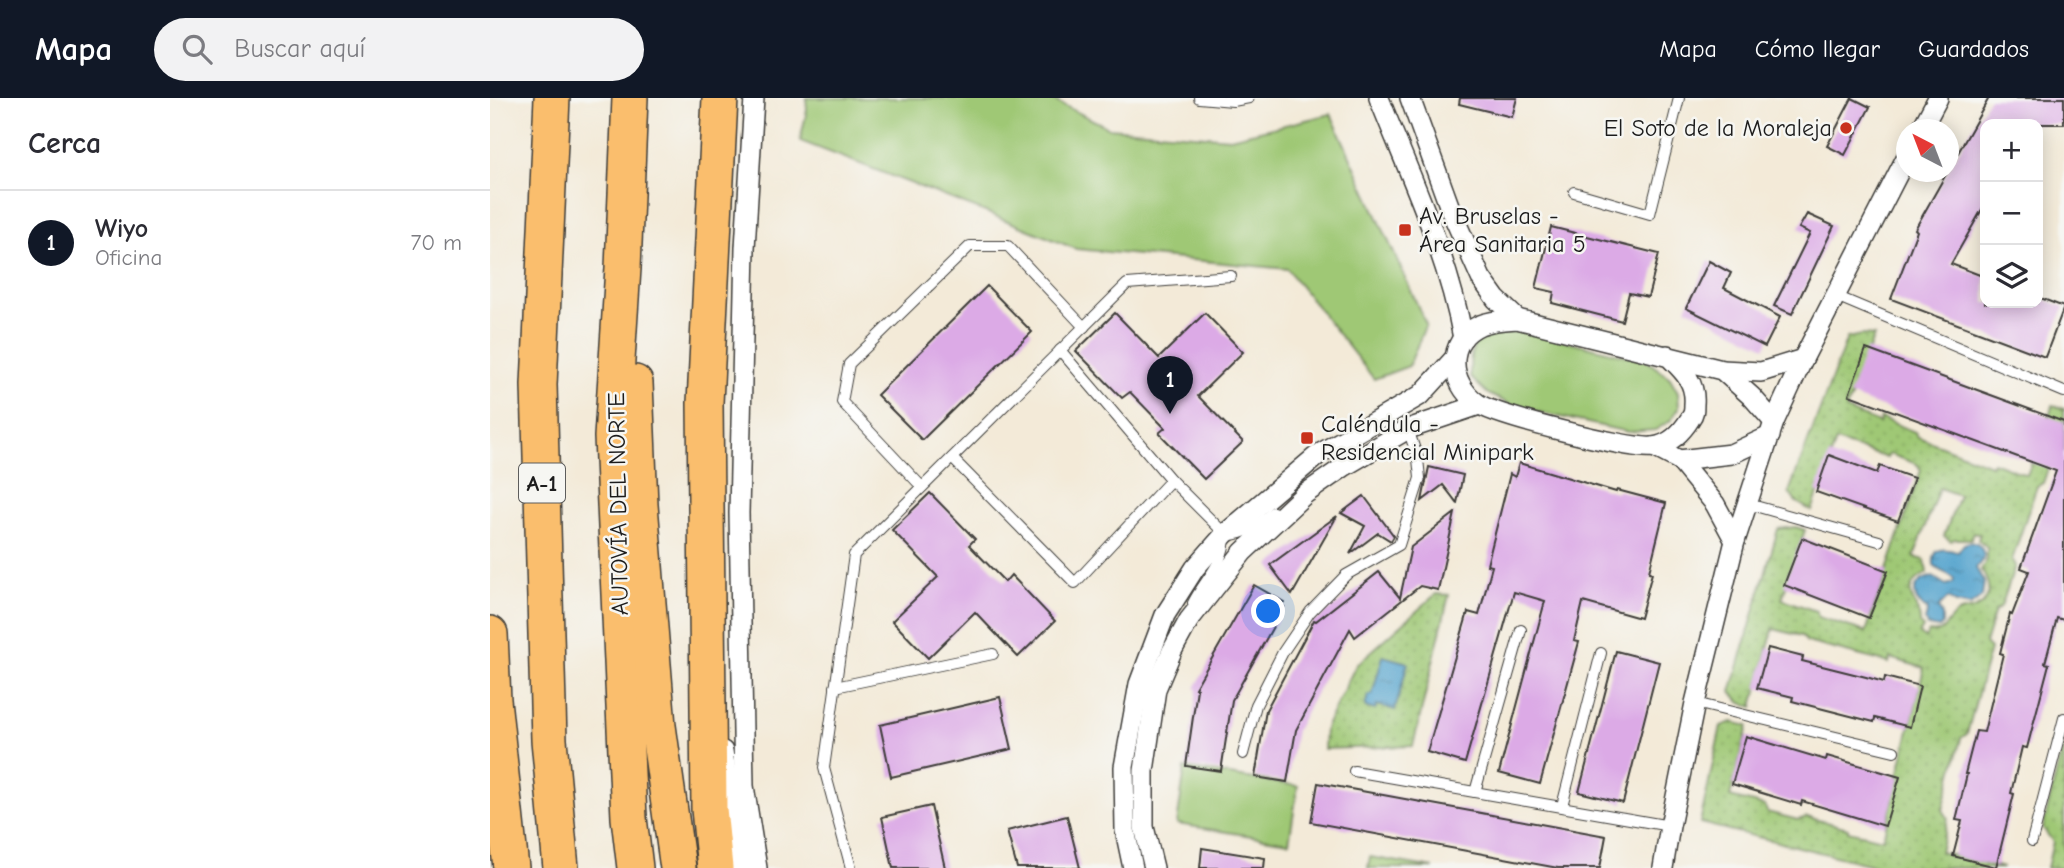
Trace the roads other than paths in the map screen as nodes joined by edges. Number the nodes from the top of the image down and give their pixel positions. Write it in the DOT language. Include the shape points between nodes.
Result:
graph roads {
  1 [pos="552,98"];
  2 [pos="631,98"];
  3 [pos="720,98"];
  4 [pos="754,98"];
  5 [pos="1199,98"];
  6 [pos="1250,98"];
  7 [pos="1379,98"];
  8 [pos="1410,98"];
  9 [pos="1679,98"];
  10 [pos="1938,98"];
  11 [pos="1927,119"];
  12 [pos="1896,178"];
  13 [pos="1574,192"];
  14 [pos="623,268"];
  15 [pos="1231,276"];
  16 [pos="1836,296"];
  17 [pos="1517,319"];
  18 [pos="1084,327"];
  19 [pos="1463,338"];
  20 [pos="1060,350"];
  21 [pos="1667,355"];
  22 [pos="1803,359"];
  23 [pos="1453,360"];
  24 [pos="1722,370"];
  25 [pos="2064,392"];
  26 [pos="1479,405"];
  27 [pos="1408,429"];
  28 [pos="1772,429"];
  29 [pos="1654,447"];
  30 [pos="952,458"];
  31 [pos="1679,460"];
  32 [pos="1345,466"];
  33 [pos="1171,480"];
  34 [pos="922,487"];
  35 [pos="1748,504"];
  36 [pos="1225,534"];
  37 [pos="1735,541"];
  38 [pos="1879,541"];
  39 [pos="1189,620"];
  40 [pos="1521,630"];
  41 [pos="490,634"];
  42 [pos="709,647"];
  43 [pos="1601,653"];
  44 [pos="993,654"];
  45 [pos="835,687"];
  46 [pos="493,700"];
  47 [pos="1695,704"];
  48 [pos="2064,718"];
  49 [pos="1894,751"];
  50 [pos="1243,754"];
  51 [pos="490,755"];
  52 [pos="1354,771"];
  53 [pos="1475,792"];
  54 [pos="1562,806"];
  55 [pos="1670,826"];
  56 [pos="2032,842"];
  57 [pos="511,868"];
  58 [pos="562,868"];
  59 [pos="635,868"];
  60 [pos="678,868"];
  61 [pos="715,868"];
  62 [pos="739,868"];
  63 [pos="757,868"];
  64 [pos="851,868"];
  65 [pos="1133,868"];
  66 [pos="1154,868"];
  67 [pos="1663,868"];
  1 -- 58 [label="highway, A-1" via="539,385 549,740"];
  2 -- 14 [label="highway, AUTOVÍA DEL NORTE"];
  3 -- 42 [label="highway" via="705,403"];
  4 -- 63 [label="street" via="745,248 739,513 744,786"];
  5 -- 6 [label="lane"];
  7 -- 19 [label="street" via="1444,267"];
  8 -- 17 [label="street" via="1481,278"];
  9 -- 13 [label="lane" via="1650,214"];
  10 -- 11 [label="street"];
  12 -- 16 [label="street"];
  14 -- 59 [label="highway, AUTOVÍA DEL NORTE" via="612,437"];
  14 -- 60 [label="highway" via="658,726"];
  15 -- 18 [label="lane" via="1128,284"];
  16 -- 22 [label="street"];
  16 -- 25 [label="lane"];
  17 -- 19 [label="street" via="1486,323"];
  17 -- 21 [label="street"];
  18 -- 20 [label="lane"];
  18 -- 34 [label="lane" via="1008,246 970,246 849,364 842,402"];
  19 -- 23 [label="street"];
  20 -- 30 [label="lane"];
  20 -- 33 [label="lane"];
  21 -- 24 [label="street"];
  21 -- 29 [label="street" via="1693,386 1693,415 1670,441"];
  22 -- 24 [label="street" via="1761,372"];
  22 -- 28 [label="street"];
  23 -- 26 [label="street" via="1458,380"];
  23 -- 36 [label="street" via="1421,395 1319,454"];
  24 -- 28 [label="street" via="1752,397"];
  26 -- 27 [label="street"];
  26 -- 29 [label="street" via="1628,446"];
  27 -- 32 [label="street"];
  27 -- 50 [label="lane" via="1420,478 1399,545 1346,575 1310,612 1256,705"];
  28 -- 31 [label="street" via="1731,454"];
  28 -- 35 [label="street"];
  29 -- 31 [label="street"];
  30 -- 33 [label="lane" via="1075,583"];
  30 -- 34 [label="lane"];
  31 -- 37 [label="street" via="1715,504"];
  32 -- 36 [label="lane" via="1245,531"];
  32 -- 39 [label="street" via="1306,494 1243,552"];
  33 -- 36 [label="lane"];
  34 -- 45 [label="lane" via="854,555"];
  35 -- 37 [label="street"];
  35 -- 38 [label="lane"];
  36 -- 39 [label="lane" via="1220,560 1199,591"];
  36 -- 65 [label="street" via="1195,568 1165,615 1139,684 1124,767 1125,830"];
  37 -- 47 [label="street"];
  39 -- 66 [label="street" via="1156,689 1144,771 1144,827"];
  40 -- 53 [label="lane"];
  41 -- 46 [label="highway"];
  42 -- 61 [label="highway" via="709,808"];
  42 -- 62 [label="street"];
  43 -- 54 [label="lane"];
  44 -- 45 [label="lane"];
  45 -- 64 [label="lane" via="824,768"];
  46 -- 51 [label="street"];
  46 -- 57 [label="highway"];
  47 -- 49 [label="lane"];
  47 -- 55 [label="street"];
  48 -- 56 [label="lane"];
  52 -- 53 [label="lane"];
  53 -- 54 [label="lane"];
  54 -- 55 [label="lane"];
  55 -- 67 [label="street"];
}
